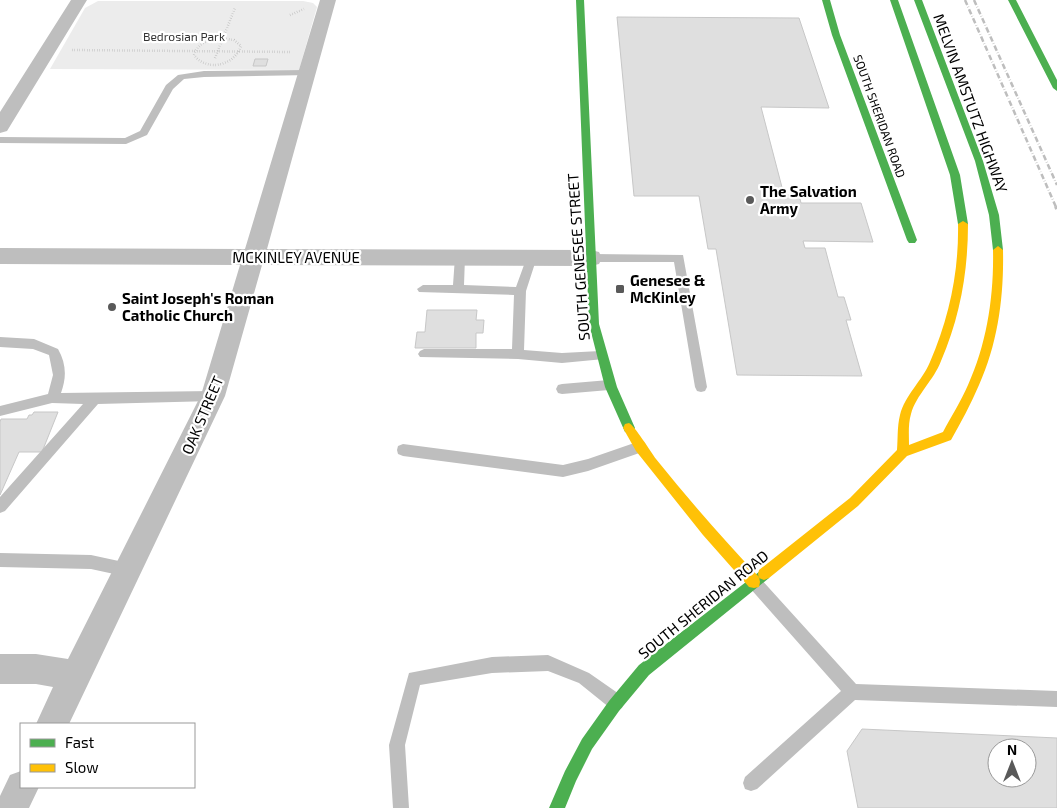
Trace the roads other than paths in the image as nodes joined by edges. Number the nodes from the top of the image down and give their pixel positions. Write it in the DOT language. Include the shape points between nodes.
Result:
graph roads {
  1 [pos="79,0"];
  2 [pos="328,0"];
  3 [pos="580,0"];
  4 [pos="826,0"];
  5 [pos="894,0"];
  6 [pos="918,0"];
  7 [pos="1012,0"];
  8 [pos="307,73"];
  9 [pos="1057,88"];
  10 [pos="0,127"];
  11 [pos="0,140"];
  12 [pos="912,240"];
  13 [pos="0,256"];
  14 [pos="253,257"];
  15 [pos="460,257"];
  16 [pos="532,257"];
  17 [pos="592,258"];
  18 [pos="424,289"];
  19 [pos="458,289"];
  20 [pos="520,290"];
  21 [pos="0,342"];
  22 [pos="424,354"];
  23 [pos="518,354"];
  24 [pos="600,356"];
  25 [pos="609,385"];
  26 [pos="701,386"];
  27 [pos="562,389"];
  28 [pos="213,396"];
  29 [pos="52,398"];
  30 [pos="95,399"];
  31 [pos="0,411"];
  32 [pos="640,447"];
  33 [pos="403,450"];
  34 [pos="903,452"];
  35 [pos="0,507"];
  36 [pos="0,560"];
  37 [pos="128,570"];
  38 [pos="754,582"];
  39 [pos="0,669"];
  40 [pos="76,676"];
  41 [pos="852,692"];
  42 [pos="1057,699"];
  43 [pos="616,702"];
  44 [pos="52,723"];
  45 [pos="751,783"];
  46 [pos="22,788"];
  47 [pos="12,808"];
  48 [pos="400,808"];
  49 [pos="557,808"];
  1 -- 10 [label="street"];
  2 -- 8 [label="street, OAK STREET"];
  3 -- 17 [label="main road, SOUTH GENESEE STREET"];
  4 -- 12 [label="main road, SOUTH SHERIDAN ROAD"];
  5 -- 34 [label="main road" via="955,175 962,212 964,251 961,281 947,335 935,364 906,412"];
  6 -- 34 [label="main road, MELVIN AMSTUTZ HIGHWAY" via="988,188 999,272 982,362 947,436"];
  7 -- 9 [label="main road"];
  8 -- 11 [label="lane" via="181,77 169,87 144,133 126,141"];
  8 -- 14 [label="street, OAK STREET"];
  13 -- 14 [label="street, MCKINLEY AVENUE"];
  14 -- 15 [label="street, MCKINLEY AVENUE"];
  14 -- 28 [label="street, OAK STREET"];
  15 -- 16 [label="street, MCKINLEY AVENUE"];
  15 -- 19 [label="lane"];
  16 -- 17 [label="street, MCKINLEY AVENUE"];
  16 -- 20 [label="lane"];
  17 -- 24 [label="main road, SOUTH GENESEE STREET" via="594,324"];
  17 -- 26 [label="lane" via="679,258"];
  18 -- 19 [label="lane"];
  19 -- 20 [label="lane"];
  20 -- 23 [label="lane"];
  21 -- 29 [label="lane" via="34,344 54,352 60,368 58,388"];
  22 -- 23 [label="lane"];
  23 -- 24 [label="lane" via="562,358"];
  24 -- 25 [label="main road, SOUTH GENESEE STREET"];
  25 -- 27 [label="lane"];
  25 -- 32 [label="main road, SOUTH GENESEE STREET"];
  28 -- 30 [label="lane"];
  28 -- 37 [label="street, OAK STREET"];
  29 -- 30 [label="lane"];
  29 -- 31 [label="lane"];
  30 -- 35 [label="lane"];
  32 -- 33 [label="lane" via="563,471"];
  32 -- 38 [label="main road, SOUTH GENESEE STREET" via="707,531"];
  34 -- 38 [label="main road, SOUTH SHERIDAN ROAD" via="854,502"];
  36 -- 37 [label="lane" via="91,562"];
  37 -- 40 [label="street, OAK STREET"];
  38 -- 41 [label="lane"];
  38 -- 43 [label="main road, SOUTH SHERIDAN ROAD" via="644,670"];
  39 -- 40 [label="street" via="36,669"];
  40 -- 44 [label="street, OAK STREET"];
  41 -- 42 [label="lane"];
  41 -- 45 [label="lane"];
  43 -- 48 [label="lane" via="584,678 548,663 492,665 414,678 397,745"];
  43 -- 49 [label="main road, SOUTH SHERIDAN ROAD" via="571,772"];
  46 -- 47 [label="street"];
}
